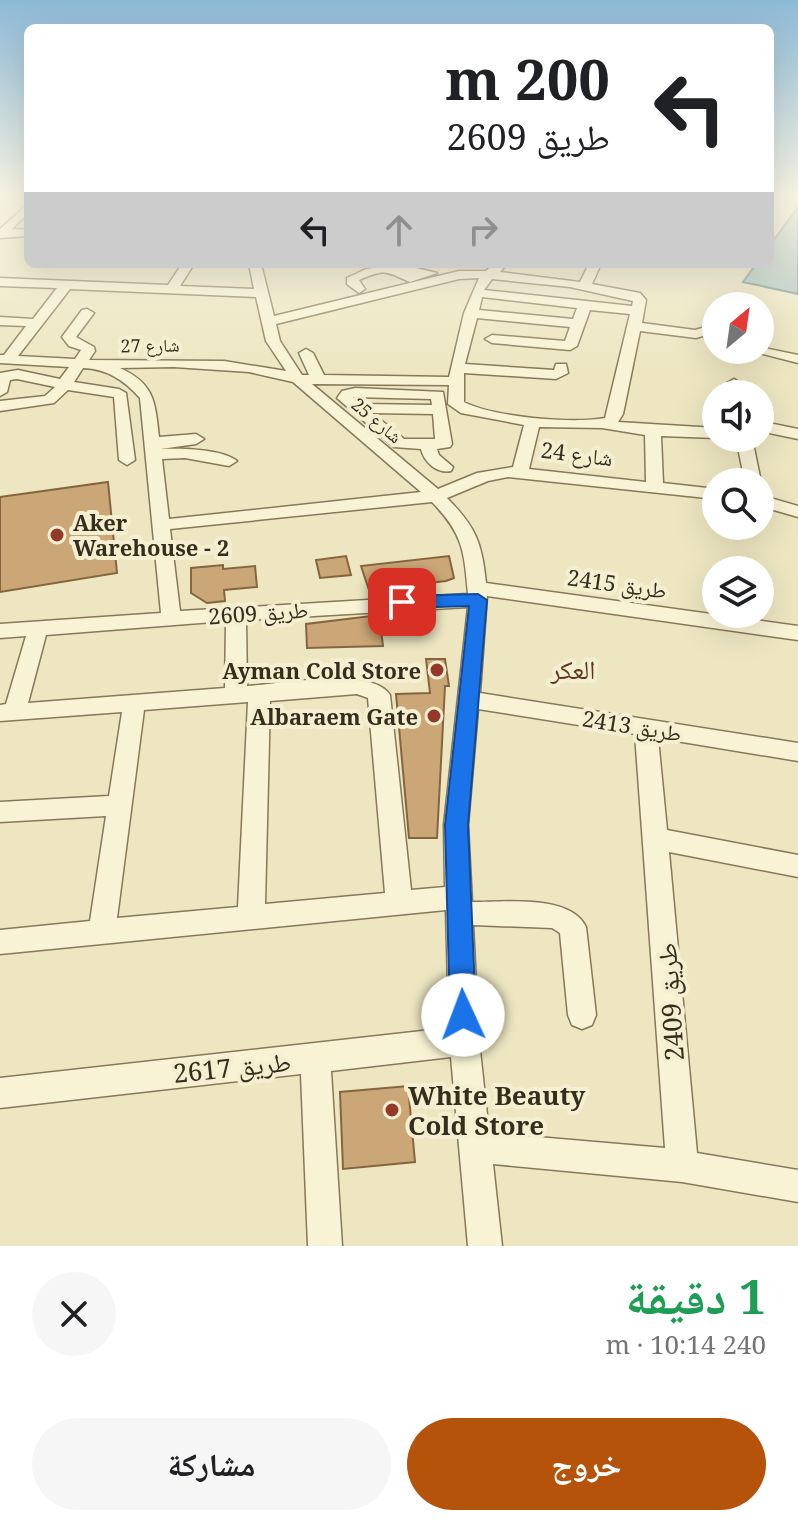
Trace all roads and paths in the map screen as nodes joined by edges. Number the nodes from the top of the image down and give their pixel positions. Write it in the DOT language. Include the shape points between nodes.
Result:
graph roads {
  1 [pos="185,268"];
  2 [pos="256,268"];
  3 [pos="496,268"];
  4 [pos="593,268"];
  5 [pos="488,275"];
  6 [pos="421,280"];
  7 [pos="0,282"];
  8 [pos="66,285"];
  9 [pos="584,287"];
  10 [pos="359,289"];
  11 [pos="171,290"];
  12 [pos="262,293"];
  13 [pos="477,293"];
  14 [pos="517,297"];
  15 [pos="585,305"];
  16 [pos="87,313"];
  17 [pos="471,313"];
  18 [pos="511,317"];
  19 [pos="637,318"];
  20 [pos="267,322"];
  21 [pos="36,323"];
  22 [pos="578,324"];
  23 [pos="3,325"];
  24 [pos="702,330"];
  25 [pos="492,339"];
  26 [pos="306,353"];
  27 [pos="774,354"];
  28 [pos="4,359"];
  29 [pos="798,359"];
  30 [pos="79,364"];
  31 [pos="99,364"];
  32 [pos="561,367"];
  33 [pos="456,374"];
  34 [pos="318,378"];
  35 [pos="298,379"];
  36 [pos="28,383"];
  37 [pos="66,383"];
  38 [pos="392,386"];
  39 [pos="0,390"];
  40 [pos="8,405"];
  41 [pos="356,408"];
  42 [pos="441,410"];
  43 [pos="533,420"];
  44 [pos="605,424"];
  45 [pos="774,429"];
  46 [pos="653,430"];
  47 [pos="702,432"];
  48 [pos="798,434"];
  49 [pos="196,439"];
  50 [pos="428,446"];
  51 [pos="154,448"];
  52 [pos="127,460"];
  53 [pos="229,461"];
  54 [pos="445,467"];
  55 [pos="520,471"];
  56 [pos="655,487"];
  57 [pos="702,492"];
  58 [pos="436,496"];
  59 [pos="774,504"];
  60 [pos="798,512"];
  61 [pos="161,525"];
  62 [pos="478,594"];
  63 [pos="236,614"];
  64 [pos="171,618"];
  65 [pos="38,628"];
  66 [pos="0,631"];
  67 [pos="798,633"];
  68 [pos="248,696"];
  69 [pos="466,699"];
  70 [pos="134,703"];
  71 [pos="8,712"];
  72 [pos="646,727"];
  73 [pos="798,752"];
  74 [pos="118,805"];
  75 [pos="0,812"];
  76 [pos="657,839"];
  77 [pos="798,866"];
  78 [pos="399,902"];
  79 [pos="460,905"];
  80 [pos="251,918"];
  81 [pos="102,932"];
  82 [pos="0,942"];
  83 [pos="582,1015"];
  84 [pos="464,1041"];
  85 [pos="315,1057"];
  86 [pos="0,1093"];
  87 [pos="474,1147"];
  88 [pos="682,1166"];
  89 [pos="798,1186"];
  90 [pos="325,1246"];
  91 [pos="485,1246"];
  1 -- 11 [label="street"];
  2 -- 12 [label="street, شارع 25"];
  3 -- 5 [label="street"];
  4 -- 9 [label="street"];
  5 -- 6 [label="street"];
  5 -- 9 [label="street"];
  5 -- 13 [label="street"];
  6 -- 10 [label="street" via="396,268 356,277 352,282"];
  6 -- 20 [label="street"];
  7 -- 8 [label="street"];
  8 -- 11 [label="street"];
  8 -- 21 [label="street"];
  9 -- 19 [label="street" via="639,298"];
  11 -- 12 [label="street"];
  12 -- 20 [label="street, شارع 25"];
  13 -- 14 [label="street"];
  13 -- 17 [label="street"];
  14 -- 15 [label="street"];
  14 -- 18 [label="street"];
  15 -- 19 [label="street"];
  15 -- 22 [label="street"];
  16 -- 30 [label="street" via="69,337 88,349"];
  17 -- 18 [label="street"];
  17 -- 33 [label="street"];
  18 -- 22 [label="street"];
  19 -- 24 [label="street" via="690,334"];
  19 -- 44 [label="street" via="614,419"];
  20 -- 35 [label="street, شارع 25"];
  21 -- 23 [label="street"];
  21 -- 28 [label="street"];
  22 -- 25 [label="street" via="573,343 567,346"];
  26 -- 34 [label="street"];
  27 -- 29 [label="street"];
  28 -- 30 [label="street, شارع 27"];
  30 -- 31 [label="street, شارع 27"];
  30 -- 37 [label="street"];
  31 -- 35 [label="street, شارع 27" via="209,363"];
  31 -- 51 [label="street" via="130,378 145,392"];
  32 -- 33 [label="street" via="558,375"];
  33 -- 38 [label="street"];
  33 -- 43 [label="street" via="456,404 461,409"];
  34 -- 35 [label="street"];
  34 -- 38 [label="street"];
  35 -- 58 [label="street, شارع 25"];
  36 -- 37 [label="street"];
  36 -- 39 [label="street"];
  36 -- 40 [label="street"];
  37 -- 40 [label="street" via="52,399"];
  37 -- 52 [label="street" via="121,396"];
  38 -- 41 [label="street" via="347,394"];
  38 -- 42 [label="street" via="438,395"];
  41 -- 42 [label="street"];
  41 -- 50 [label="street" via="400,444"];
  42 -- 50 [label="street" via="444,444"];
  43 -- 44 [label="street"];
  43 -- 55 [label="street"];
  44 -- 46 [label="street"];
  45 -- 48 [label="street"];
  46 -- 47 [label="street"];
  46 -- 56 [label="street"];
  49 -- 51 [label="street"];
  50 -- 54 [label="street" via="431,457"];
  51 -- 53 [label="street"];
  51 -- 61 [label="street"];
  55 -- 56 [label="street, شارع 24"];
  55 -- 58 [label="street, شارع 24" via="483,477"];
  56 -- 57 [label="street, شارع 24"];
  58 -- 61 [label="street, شارع 24"];
  58 -- 62 [label="street, شارع 25" via="468,534"];
  59 -- 60 [label="street"];
  61 -- 64 [label="street"];
  62 -- 63 [label="street, طريق 2609"];
  62 -- 67 [label="street, طريق 2415"];
  62 -- 69 [label="street, شارع 25"];
  63 -- 64 [label="street, طريق 2609"];
  63 -- 68 [label="street"];
  64 -- 65 [label="street, طريق 2609"];
  65 -- 66 [label="street, طريق 2609"];
  65 -- 71 [label="street"];
  68 -- 70 [label="street"];
  68 -- 78 [label="street" via="357,686 379,695"];
  68 -- 80 [label="street"];
  69 -- 72 [label="street, طريق 2413"];
  69 -- 79 [label="street, شارع 25" via="456,825"];
  70 -- 71 [label="street"];
  70 -- 74 [label="street"];
  72 -- 73 [label="street, طريق 2413"];
  72 -- 76 [label="street, طريق 2409"];
  74 -- 75 [label="street"];
  74 -- 81 [label="street"];
  76 -- 77 [label="street"];
  76 -- 88 [label="street, طريق 2409"];
  78 -- 79 [label="street"];
  78 -- 80 [label="street"];
  79 -- 83 [label="street" via="570,921"];
  79 -- 84 [label="street, شارع 25"];
  80 -- 81 [label="street"];
  81 -- 82 [label="street"];
  84 -- 85 [label="street, طريق 2617"];
  84 -- 87 [label="street, شارع 25"];
  85 -- 86 [label="street, طريق 2617"];
  85 -- 90 [label="street"];
  87 -- 88 [label="street"];
  87 -- 91 [label="street, شارع 25"];
  88 -- 89 [label="street"];
}
